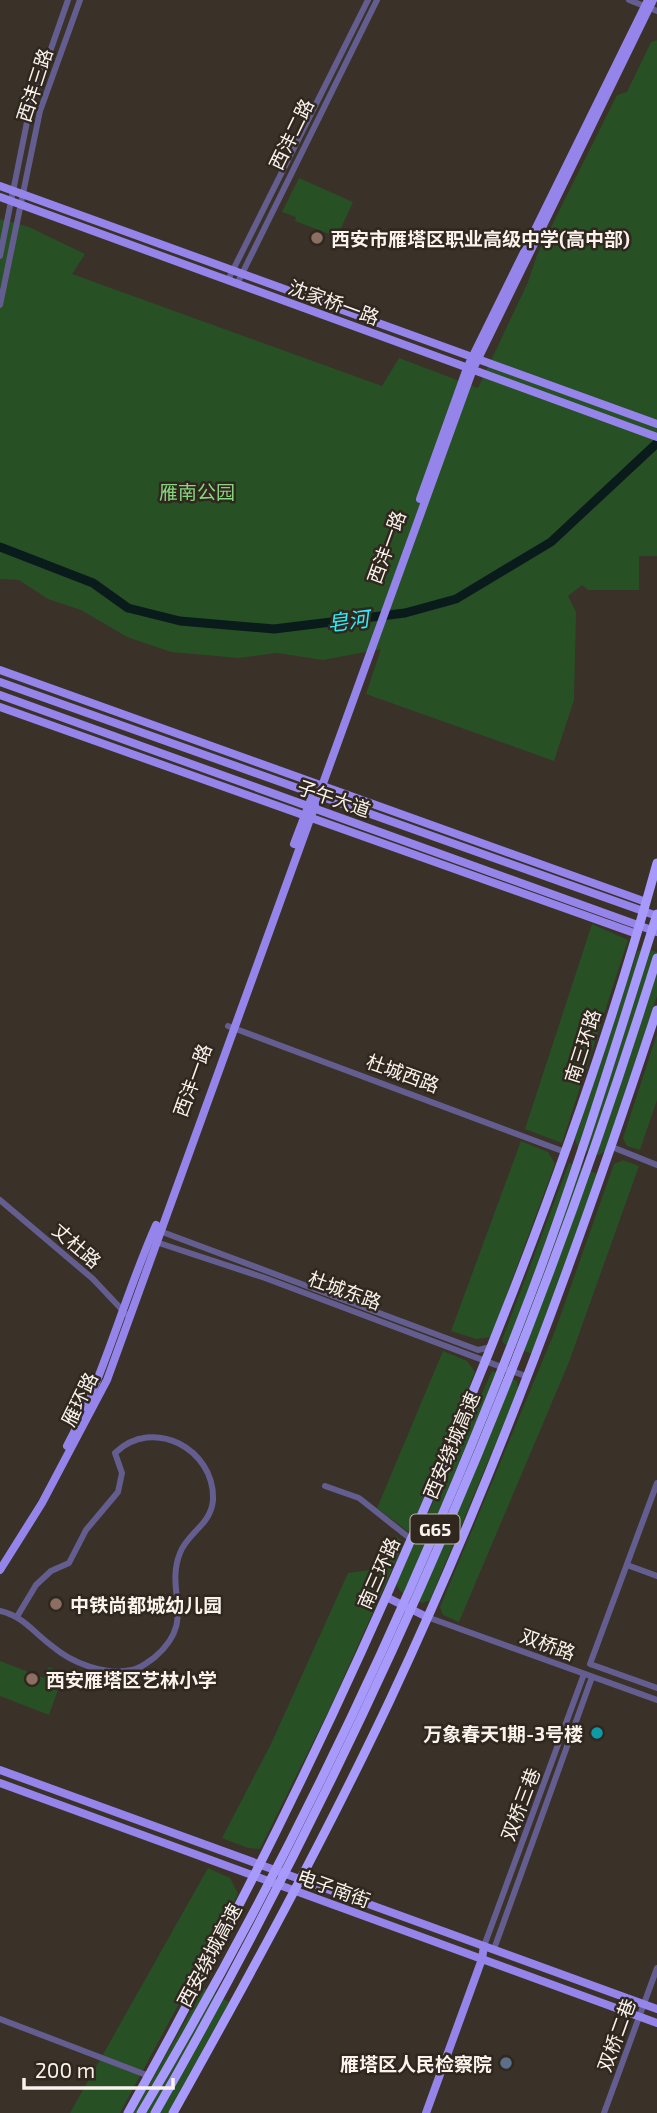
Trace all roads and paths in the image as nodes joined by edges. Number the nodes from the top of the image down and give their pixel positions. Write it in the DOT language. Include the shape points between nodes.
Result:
graph roads {
  1 [pos="68,0"];
  2 [pos="80,0"];
  3 [pos="368,0"];
  4 [pos="377,0"];
  5 [pos="629,0"];
  6 [pos="651,4"];
  7 [pos="0,186"];
  8 [pos="18,192"];
  9 [pos="0,197"];
  10 [pos="12,201"];
  11 [pos="21,205"];
  12 [pos="0,256"];
  13 [pos="233,270"];
  14 [pos="243,274"];
  15 [pos="228,281"];
  16 [pos="237,284"];
  17 [pos="0,305"];
  18 [pos="475,359"];
  19 [pos="470,369"];
  20 [pos="657,424"];
  21 [pos="657,437"];
  22 [pos="0,670"];
  23 [pos="0,682"];
  24 [pos="15,688"];
  25 [pos="0,695"];
  26 [pos="11,699"];
  27 [pos="0,707"];
  28 [pos="319,785"];
  29 [pos="315,796"];
  30 [pos="311,806"];
  31 [pos="307,817"];
  32 [pos="657,863"];
  33 [pos="645,906"];
  34 [pos="657,915"];
  35 [pos="638,930"];
  36 [pos="657,932"];
  37 [pos="657,958"];
  38 [pos="657,1010"];
  39 [pos="231,1027"];
  40 [pos="612,1147"];
  41 [pos="565,1152"];
  42 [pos="657,1165"];
  43 [pos="0,1200"];
  44 [pos="157,1230"];
  45 [pos="151,1240"];
  46 [pos="127,1314"];
  47 [pos="493,1346"];
  48 [pos="485,1363"];
  49 [pos="528,1377"];
  50 [pos="657,1483"];
  51 [pos="325,1486"];
  52 [pos="412,1540"];
  53 [pos="0,1560"];
  54 [pos="627,1565"];
  55 [pos="0,1570"];
  56 [pos="657,1576"];
  57 [pos="386,1597"];
  58 [pos="0,1611"];
  59 [pos="18,1615"];
  60 [pos="428,1617"];
  61 [pos="588,1675"];
  62 [pos="657,1688"];
  63 [pos="657,1700"];
  64 [pos="0,1770"];
  65 [pos="0,1783"];
  66 [pos="260,1865"];
  67 [pos="256,1877"];
  68 [pos="301,1880"];
  69 [pos="295,1891"];
  70 [pos="484,1946"];
  71 [pos="494,1949"];
  72 [pos="484,1960"];
  73 [pos="657,1968"];
  74 [pos="644,2004"];
  75 [pos="657,2009"];
  76 [pos="639,2017"];
  77 [pos="0,2019"];
  78 [pos="657,2024"];
  79 [pos="149,2076"];
  80 [pos="128,2113"];
  81 [pos="142,2113"];
  82 [pos="155,2113"];
  83 [pos="173,2113"];
  84 [pos="429,2113"];
  85 [pos="604,2113"];
  1 -- 8 [label="street, 西沣三路" via="29,112"];
  2 -- 8 [label="street, 西沣三路" via="43,100"];
  3 -- 13 [label="street, 西沣二路"];
  4 -- 14 [label="street, 西沣二路"];
  5 -- 6 [label="street"];
  6 -- 18 [label="main road, 西沣一路"];
  7 -- 8 [label="main road, 沈家桥一路"];
  8 -- 10 [label="street, 西沣三路"];
  8 -- 11 [label="street, 西沣三路"];
  8 -- 13 [label="main road, 沈家桥一路"];
  9 -- 10 [label="main road, 沈家桥一路"];
  10 -- 11 [label="main road, 沈家桥一路"];
  10 -- 12 [label="street, 西沣三路"];
  11 -- 15 [label="main road, 沈家桥一路"];
  11 -- 17 [label="street, 西沣三路"];
  13 -- 14 [label="main road, 沈家桥一路"];
  13 -- 15 [label="street, 西沣二路"];
  14 -- 16 [label="street, 西沣二路"];
  14 -- 18 [label="main road, 沈家桥一路"];
  15 -- 16 [label="main road, 沈家桥一路"];
  16 -- 19 [label="main road, 沈家桥一路"];
  18 -- 19 [label="main road, 西沣一路"];
  18 -- 20 [label="main road, 沈家桥一路"];
  19 -- 21 [label="main road, 沈家桥一路"];
  19 -- 28 [label="main road, 西沣一路"];
  22 -- 24 [label="main road"];
  22 -- 28 [label="main road"];
  23 -- 24 [label="main road, 子午大道"];
  24 -- 26 [label="main road"];
  24 -- 29 [label="main road, 子午大道"];
  25 -- 26 [label="main road, 子午大道"];
  26 -- 30 [label="main road, 子午大道"];
  27 -- 31 [label="main road"];
  28 -- 29 [label="main road, 西沣一路"];
  28 -- 33 [label="main road"];
  29 -- 30 [label="main road, 西沣一路"];
  29 -- 33 [label="main road, 子午大道"];
  30 -- 31 [label="main road, 西沣一路"];
  30 -- 35 [label="main road, 子午大道"];
  31 -- 35 [label="main road"];
  31 -- 39 [label="main road, 西沣一路"];
  32 -- 33 [label="highway, 南三环路"];
  33 -- 34 [label="main road, 子午大道"];
  33 -- 35 [label="highway, 南三环路"];
  34 -- 81 [label="highway, 西安绕城高速 / G65, bridge" via="532,1292 464,1461 346,1725 236,1943"];
  35 -- 36 [label="main road, 子午大道"];
  35 -- 41 [label="highway, 南三环路"];
  37 -- 82 [label="highway, 西安绕城高速 / G65, bridge" via="532,1325 422,1590 291,1864"];
  38 -- 40 [label="highway"];
  39 -- 41 [label="street, 杜城西路"];
  39 -- 44 [label="main road, 西沣一路"];
  40 -- 42 [label="street"];
  40 -- 49 [label="highway"];
  41 -- 47 [label="highway, 南三环路"];
  43 -- 46 [label="street, 丈杜路"];
  44 -- 45 [label="main road, 雁环路"];
  44 -- 47 [label="street, 杜城东路" via="478,1350"];
  45 -- 46 [label="main road, 雁环路"];
  45 -- 48 [label="street, 杜城东路" via="472,1353"];
  46 -- 53 [label="main road, 雁环路" via="69,1441"];
  46 -- 55 [label="main road, 雁环路" via="95,1404"];
  47 -- 48 [label="highway, 南三环路"];
  48 -- 49 [label="street, 杜城东路"];
  48 -- 52 [label="highway, 南三环路"];
  49 -- 60 [label="highway"];
  50 -- 54 [label="street"];
  51 -- 52 [label="street" via="359,1498"];
  52 -- 57 [label="highway, 南三环路"];
  54 -- 56 [label="street"];
  54 -- 62 [label="street" via="590,1664"];
  57 -- 60 [label="main road"];
  57 -- 66 [label="highway, 南三环路"];
  58 -- 59 [label="street"];
  59 -- 59 [label="street" via="53,1648 106,1671 133,1670 158,1655 177,1624 180,1553 211,1511 213,1499 201,1459 165,1438 135,1440 120,1448 115,1453 122,1473 118,1492 86,1530 69,1563 36,1585"];
  60 -- 61 [label="street, 双桥路"];
  60 -- 68 [label="highway"];
  61 -- 63 [label="street, 双桥路"];
  61 -- 70 [label="street, 双桥三巷"];
  61 -- 71 [label="street, 双桥三巷"];
  64 -- 66 [label="main road, 电子南街"];
  65 -- 67 [label="main road, 电子南街"];
  66 -- 67 [label="highway, 南三环路"];
  66 -- 68 [label="main road, 电子南街"];
  67 -- 69 [label="main road, 电子南街"];
  67 -- 79 [label="highway, 南三环路"];
  68 -- 69 [label="highway"];
  68 -- 70 [label="main road, 电子南街"];
  69 -- 72 [label="main road, 电子南街"];
  69 -- 83 [label="highway"];
  70 -- 71 [label="main road, 电子南街"];
  70 -- 72 [label="main road"];
  71 -- 72 [label="main road"];
  71 -- 74 [label="main road, 电子南街"];
  72 -- 76 [label="main road, 电子南街"];
  72 -- 84 [label="main road"];
  73 -- 74 [label="street, 双桥二巷"];
  74 -- 75 [label="main road, 电子南街"];
  74 -- 76 [label="street, 双桥二巷"];
  76 -- 78 [label="main road, 电子南街"];
  76 -- 85 [label="street, 双桥二巷"];
  77 -- 79 [label="street"];
  79 -- 80 [label="highway, 南三环路"];
}
